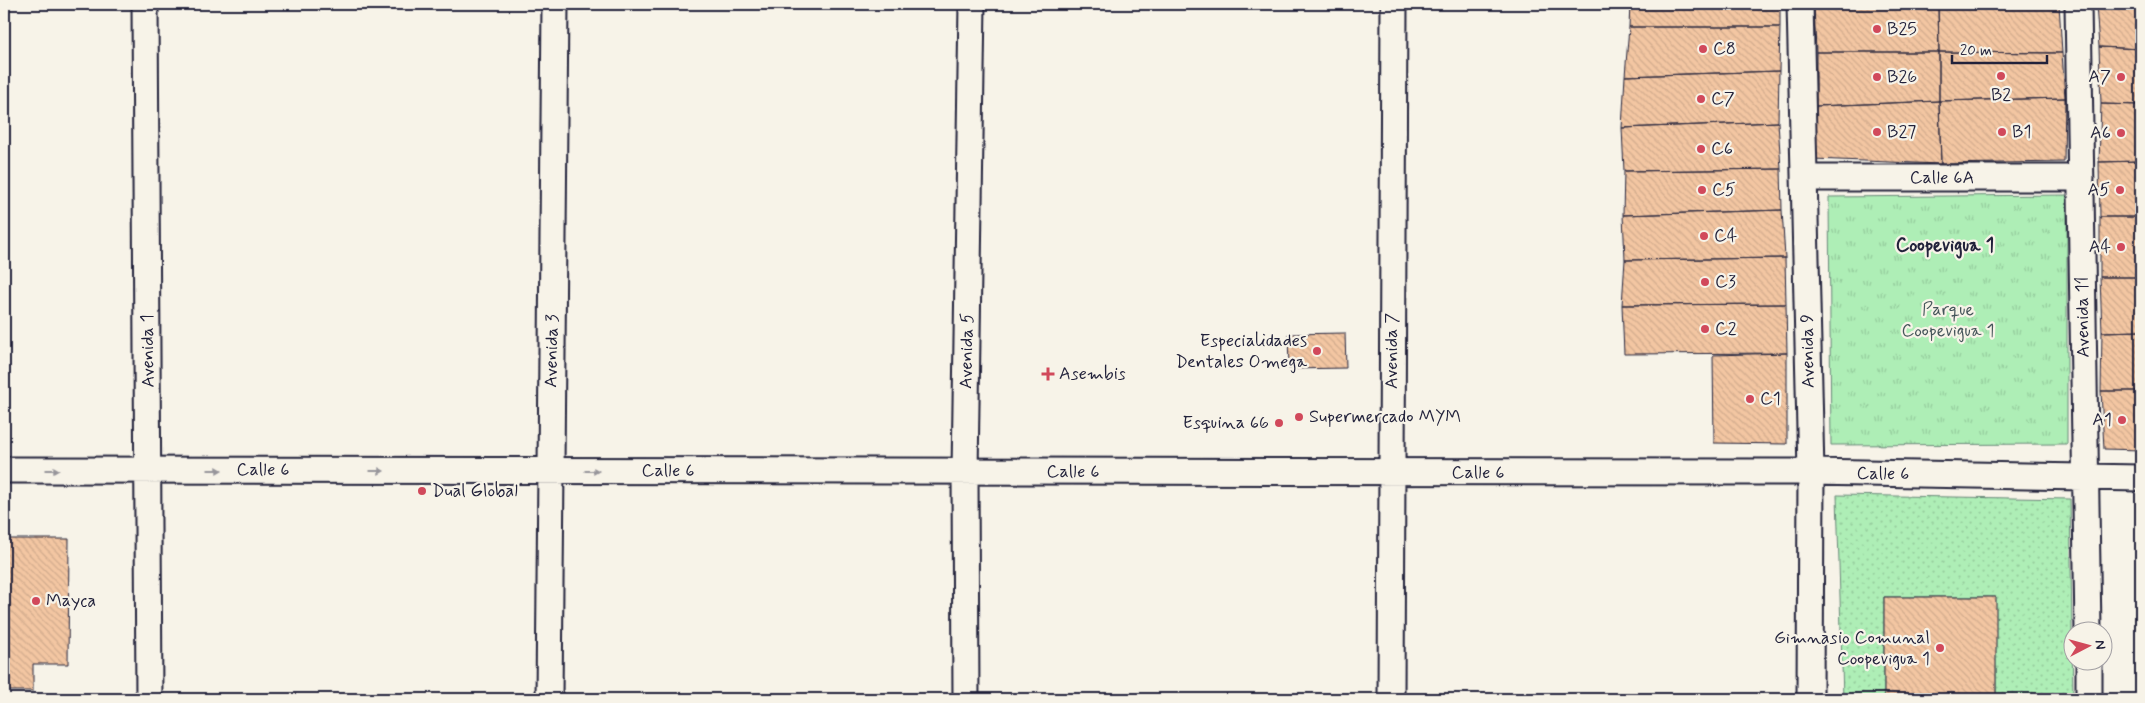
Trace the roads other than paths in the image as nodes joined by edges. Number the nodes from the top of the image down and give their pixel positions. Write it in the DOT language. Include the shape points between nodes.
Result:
graph roads {
  1 [pos="145,4"];
  2 [pos="555,4"];
  3 [pos="972,4"];
  4 [pos="1394,4"];
  5 [pos="1800,4"];
  6 [pos="2078,4"];
  7 [pos="1804,178"];
  8 [pos="2080,178"];
  9 [pos="4,470"];
  10 [pos="149,470"];
  11 [pos="550,471"];
  12 [pos="965,472"];
  13 [pos="1811,472"];
  14 [pos="1391,473"];
  15 [pos="2086,477"];
  16 [pos="2141,478"];
  17 [pos="2088,620"];
  18 [pos="2089,670"];
  19 [pos="149,699"];
  20 [pos="549,699"];
  21 [pos="966,699"];
  22 [pos="1392,699"];
  23 [pos="1810,699"];
  24 [pos="2089,699"];
  1 -- 10 [label="street, Avenida 1"];
  2 -- 11 [label="street, Avenida 3"];
  3 -- 12 [label="street, Avenida 5"];
  4 -- 14 [label="street, Avenida 7"];
  5 -- 7 [label="street, Avenida 9"];
  6 -- 8 [label="street, Avenida 11"];
  7 -- 8 [label="street, Calle 6A"];
  7 -- 13 [label="street, Avenida 9"];
  8 -- 15 [label="street, Avenida 11"];
  9 -- 10 [label="street, Calle 6, one-way"];
  10 -- 11 [label="street, Calle 6, one-way"];
  10 -- 19 [label="street, Avenida 1"];
  11 -- 12 [label="street, Calle 6, one-way"];
  11 -- 20 [label="street, Avenida 3"];
  12 -- 14 [label="street, Calle 6"];
  12 -- 21 [label="street, Avenida 5"];
  13 -- 14 [label="street, Calle 6"];
  13 -- 15 [label="street, Calle 6"];
  13 -- 23 [label="street, Avenida 9"];
  14 -- 22 [label="street, Avenida 7"];
  15 -- 16 [label="street, Calle 6"];
  15 -- 17 [label="street, Avenida 11"];
  18 -- 24 [label="street"];
}
